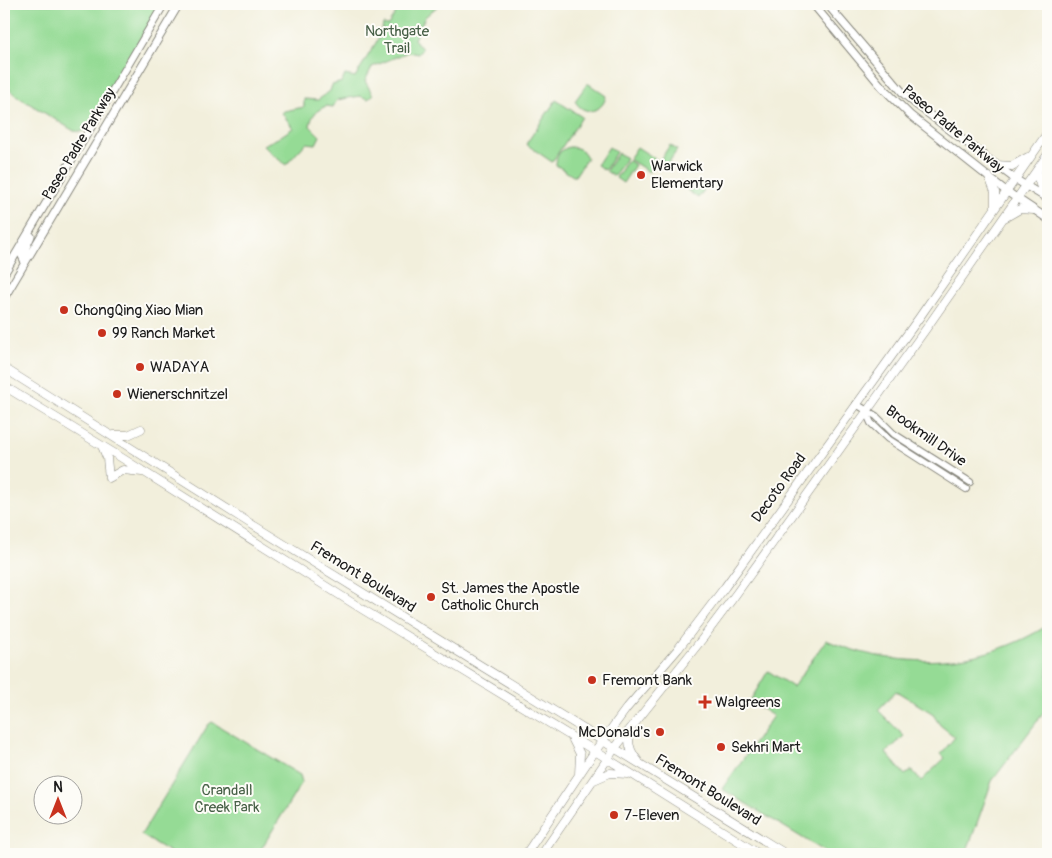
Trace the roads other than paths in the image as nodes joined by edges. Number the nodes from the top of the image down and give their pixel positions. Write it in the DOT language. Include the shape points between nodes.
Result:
graph roads {
  1 [pos="164,4"];
  2 [pos="179,4"];
  3 [pos="813,4"];
  4 [pos="827,4"];
  5 [pos="1048,132"];
  6 [pos="1032,154"];
  7 [pos="1048,154"];
  8 [pos="996,166"];
  9 [pos="1038,168"];
  10 [pos="989,177"];
  11 [pos="1015,179"];
  12 [pos="1025,186"];
  13 [pos="1006,191"];
  14 [pos="1016,199"];
  15 [pos="1048,199"];
  16 [pos="995,208"];
  17 [pos="1034,210"];
  18 [pos="36,219"];
  19 [pos="1002,219"];
  20 [pos="1048,219"];
  21 [pos="25,262"];
  22 [pos="4,274"];
  23 [pos="4,298"];
  24 [pos="4,368"];
  25 [pos="4,386"];
  26 [pos="856,404"];
  27 [pos="866,412"];
  28 [pos="141,429"];
  29 [pos="113,435"];
  30 [pos="102,446"];
  31 [pos="145,472"];
  32 [pos="970,482"];
  33 [pos="966,489"];
  34 [pos="630,727"];
  35 [pos="571,737"];
  36 [pos="604,741"];
  37 [pos="615,748"];
  38 [pos="596,751"];
  39 [pos="607,759"];
  40 [pos="641,764"];
  41 [pos="632,774"];
  42 [pos="579,776"];
  43 [pos="592,781"];
  44 [pos="526,854"];
  45 [pos="542,854"];
  46 [pos="759,854"];
  47 [pos="786,854"];
  1 -- 18 [label="main road, Paseo Padre Parkway"];
  2 -- 21 [label="main road, Paseo Padre Parkway"];
  3 -- 10 [label="main road, Paseo Padre Parkway" via="882,87 910,115"];
  4 -- 8 [label="main road, Paseo Padre Parkway" via="904,94"];
  5 -- 6 [label="main road, Decoto Road"];
  6 -- 8 [label="main road" via="1012,166"];
  6 -- 11 [label="main road, Decoto Road"];
  7 -- 9 [label="main road, Decoto Road"];
  8 -- 11 [label="main road, Paseo Padre Parkway"];
  9 -- 12 [label="main road, Decoto Road"];
  9 -- 15 [label="main road" via="1037,177"];
  10 -- 13 [label="main road, Paseo Padre Parkway"];
  10 -- 16 [label="main road" via="995,192"];
  11 -- 12 [label="main road, Paseo Padre Parkway"];
  11 -- 13 [label="main road, Decoto Road"];
  12 -- 14 [label="main road, Decoto Road"];
  12 -- 15 [label="main road, Paseo Padre Parkway"];
  13 -- 14 [label="main road, Paseo Padre Parkway"];
  13 -- 16 [label="main road, Decoto Road"];
  14 -- 17 [label="main road, Paseo Padre Parkway"];
  14 -- 19 [label="main road, Decoto Road"];
  16 -- 26 [label="main road, Decoto Road"];
  17 -- 19 [label="main road" via="1020,209"];
  17 -- 20 [label="main road, Paseo Padre Parkway"];
  18 -- 21 [label="main road" via="22,256"];
  18 -- 22 [label="main road, Paseo Padre Parkway"];
  19 -- 27 [label="main road, Decoto Road"];
  21 -- 23 [label="main road, Paseo Padre Parkway"];
  24 -- 29 [label="main road, Fremont Boulevard"];
  25 -- 30 [label="main road, Fremont Boulevard"];
  26 -- 27 [label="street, Brookmill Drive"];
  26 -- 36 [label="main road, Decoto Road" via="699,623 637,695"];
  27 -- 32 [label="street, Brookmill Drive" via="876,416 894,434"];
  27 -- 33 [label="street, Brookmill Drive" via="871,423 888,439"];
  27 -- 34 [label="main road, Decoto Road" via="703,638"];
  28 -- 29 [label="main road" via="128,435"];
  29 -- 36 [label="main road, Fremont Boulevard"];
  30 -- 31 [label="main road, Fremont Boulevard"];
  30 -- 31 [label="main road" via="107,458 108,478 123,470"];
  31 -- 35 [label="main road, Fremont Boulevard"];
  34 -- 37 [label="main road, Decoto Road"];
  34 -- 40 [label="main road" via="630,748"];
  35 -- 38 [label="main road, Fremont Boulevard"];
  35 -- 42 [label="main road" via="580,754"];
  36 -- 37 [label="main road, Fremont Boulevard"];
  36 -- 38 [label="main road, Decoto Road"];
  37 -- 39 [label="main road, Decoto Road"];
  37 -- 40 [label="main road, Fremont Boulevard"];
  38 -- 39 [label="main road, Fremont Boulevard"];
  38 -- 42 [label="main road, Decoto Road"];
  39 -- 41 [label="main road, Fremont Boulevard"];
  39 -- 43 [label="main road, Decoto Road"];
  40 -- 47 [label="main road, Fremont Boulevard"];
  41 -- 43 [label="main road" via="610,772"];
  41 -- 46 [label="main road, Fremont Boulevard"];
  42 -- 44 [label="main road, Decoto Road"];
  43 -- 45 [label="main road, Decoto Road"];
}
